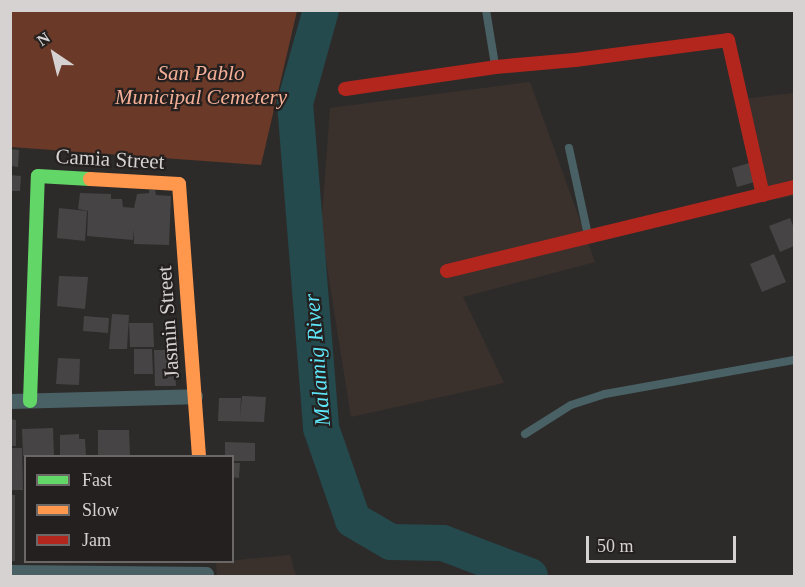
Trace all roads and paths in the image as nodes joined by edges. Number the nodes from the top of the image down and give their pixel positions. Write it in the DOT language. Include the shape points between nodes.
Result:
graph roads {
  1 [pos="486,10"];
  2 [pos="495,67"];
  3 [pos="345,89"];
  4 [pos="569,148"];
  5 [pos="179,184"];
  6 [pos="795,187"];
  7 [pos="763,195"];
  8 [pos="589,237"];
  9 [pos="447,271"];
  10 [pos="795,360"];
  11 [pos="195,396"];
  12 [pos="10,401"];
  13 [pos="30,401"];
  14 [pos="525,434"];
  15 [pos="199,455"];
  16 [pos="206,571"];
  17 [pos="10,572"];
  1 -- 2 [label="lane"];
  2 -- 3 [label="street"];
  2 -- 7 [label="street" via="728,40"];
  4 -- 8 [label="lane"];
  5 -- 11 [label="street, Jasmin Street"];
  5 -- 13 [label="street, Camia Street" via="38,176"];
  6 -- 7 [label="street"];
  7 -- 8 [label="street"];
  8 -- 9 [label="street"];
  10 -- 14 [label="lane" via="605,394 571,405"];
  11 -- 13 [label="street"];
  11 -- 15 [label="street, Jasmin Street"];
  12 -- 13 [label="street"];
  16 -- 17 [label="street"];
}
